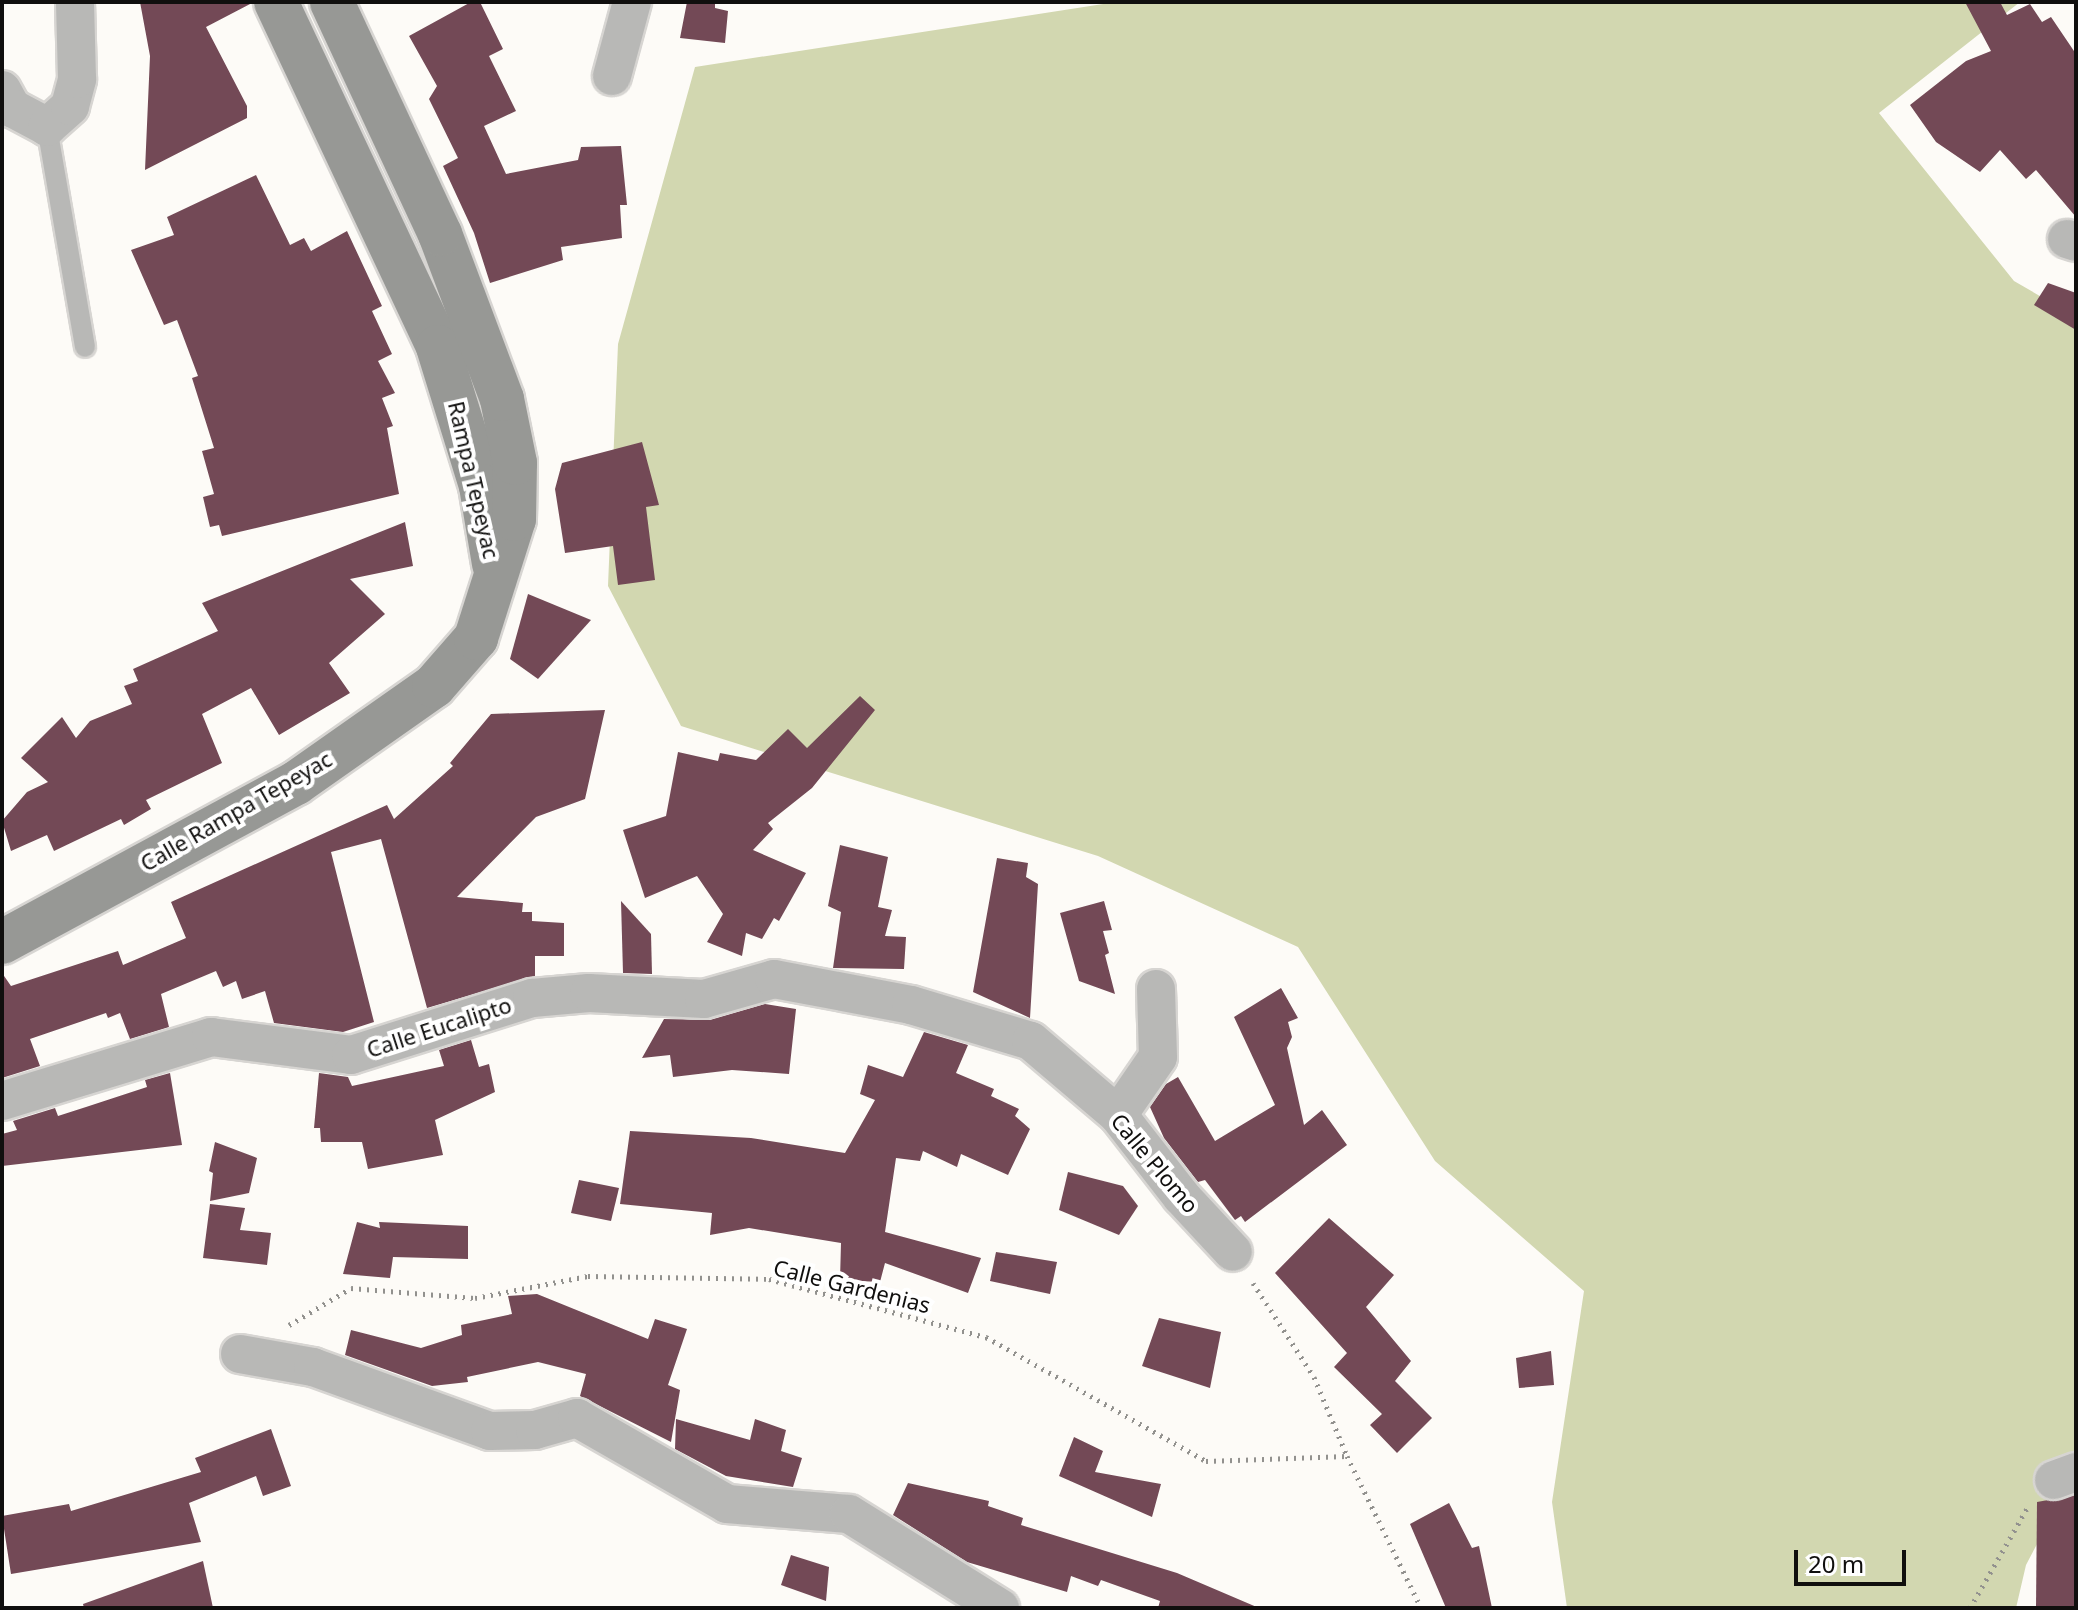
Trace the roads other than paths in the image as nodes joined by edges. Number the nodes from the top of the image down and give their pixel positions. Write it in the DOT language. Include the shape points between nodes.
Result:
graph roads {
  1 [pos="75,2"];
  2 [pos="276,2"];
  3 [pos="332,2"];
  4 [pos="632,2"];
  5 [pos="612,76"];
  6 [pos="2,90"];
  7 [pos="47,127"];
  8 [pos="85,347"];
  9 [pos="497,575"];
  10 [pos="2,942"];
  11 [pos="1156,989"];
  12 [pos="646,998"];
  13 [pos="2,1101"];
  14 [pos="1118,1115"];
  15 [pos="1233,1252"];
  16 [pos="240,1354"];
  17 [pos="1000,1608"];
  1 -- 7 [label="street" via="77,79 70,106"];
  2 -- 9 [label="main road, Rampa Tepeyac" via="438,347 481,486"];
  3 -- 9 [label="main road, Rampa Tepeyac" via="440,234 502,399 515,463 514,519"];
  4 -- 5 [label="street"];
  6 -- 7 [label="street" via="12,108"];
  7 -- 8 [label="lane"];
  9 -- 10 [label="main road, Calle Rampa Tepeyac" via="476,638 434,686 296,783"];
  11 -- 14 [label="street" via="1158,1057"];
  12 -- 13 [label="street, Calle Eucalipto" via="589,993 532,998 351,1055 211,1037"];
  12 -- 14 [label="street, Calle Plomo" via="704,999 774,979 911,1005 1031,1041"];
  14 -- 15 [label="street, Calle Plomo"];
  16 -- 17 [label="street" via="313,1367 490,1431 535,1430 577,1418 727,1504 849,1514"];
}
